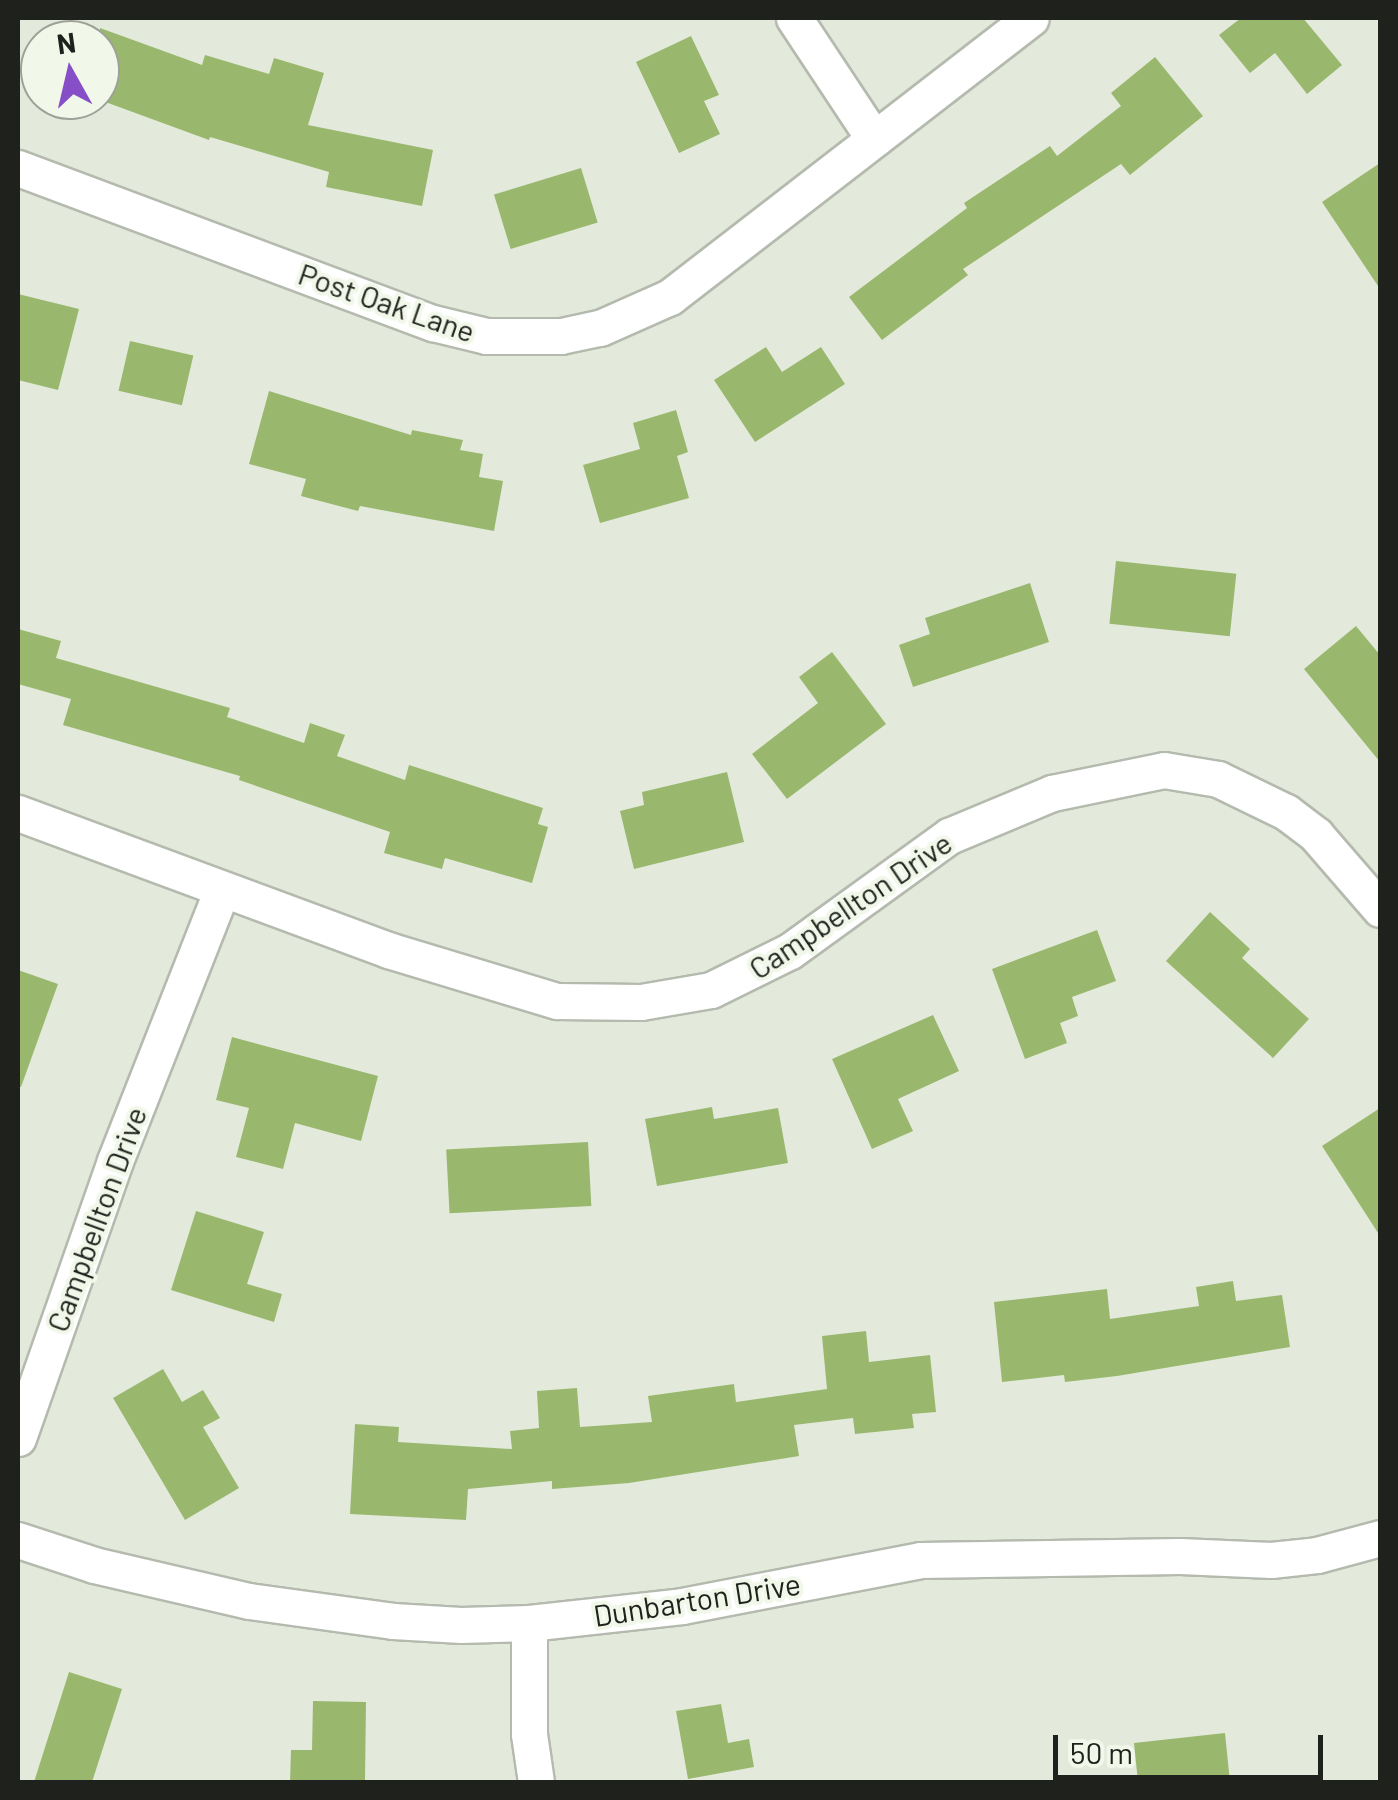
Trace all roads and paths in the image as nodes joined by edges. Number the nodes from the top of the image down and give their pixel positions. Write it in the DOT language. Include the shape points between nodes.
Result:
graph roads {
  1 [pos="794,18"];
  2 [pos="1031,18"];
  3 [pos="874,140"];
  4 [pos="18,168"];
  5 [pos="18,813"];
  6 [pos="222,890"];
  7 [pos="1380,909"];
  8 [pos="18,1438"];
  9 [pos="1380,1538"];
  10 [pos="18,1540"];
  11 [pos="529,1624"];
  12 [pos="536,1782"];
  1 -- 3 [label="street"];
  2 -- 3 [label="street, Post Oak Lane"];
  3 -- 4 [label="street, Post Oak Lane" via="670,297 600,328 524,338 433,323"];
  5 -- 6 [label="street, Campbellton Drive"];
  6 -- 7 [label="street, Campbellton Drive" via="557,1001 677,998 745,977 790,951 966,828 1052,793 1164,770 1218,779 1286,812 1316,835"];
  6 -- 8 [label="street, Campbellton Drive"];
  9 -- 11 [label="street, Dunbarton Drive" via="1271,1560 920,1560 682,1606"];
  10 -- 11 [label="street, Dunbarton Drive" via="249,1601 394,1621"];
  11 -- 12 [label="street"];
}
